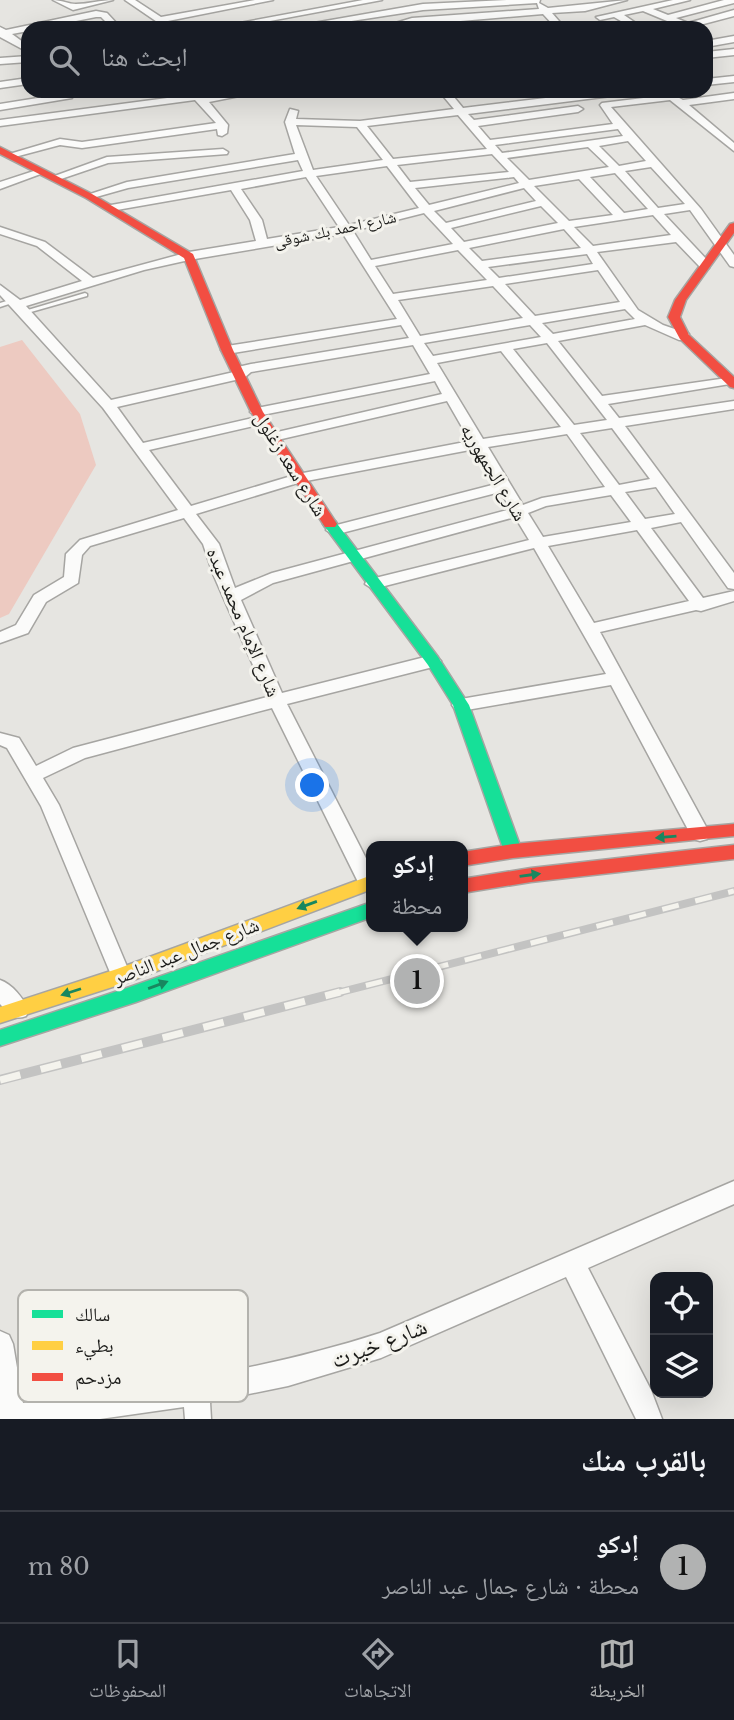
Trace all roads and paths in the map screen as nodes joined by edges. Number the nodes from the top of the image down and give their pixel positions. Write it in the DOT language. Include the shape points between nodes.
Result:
graph roads {
  1 [pos="57,0"];
  2 [pos="109,0"];
  3 [pos="129,0"];
  4 [pos="269,0"];
  5 [pos="326,0"];
  6 [pos="378,0"];
  7 [pos="415,0"];
  8 [pos="536,0"];
  9 [pos="569,0"];
  10 [pos="622,0"];
  11 [pos="686,0"];
  12 [pos="734,0"];
  13 [pos="423,8"];
  14 [pos="585,8"];
  15 [pos="645,9"];
  16 [pos="55,11"];
  17 [pos="72,11"];
  18 [pos="546,11"];
  19 [pos="261,12"];
  20 [pos="734,13"];
  21 [pos="496,15"];
  22 [pos="616,15"];
  23 [pos="600,17"];
  24 [pos="22,18"];
  25 [pos="668,18"];
  26 [pos="430,19"];
  27 [pos="160,20"];
  28 [pos="35,21"];
  29 [pos="81,21"];
  30 [pos="109,21"];
  31 [pos="257,21"];
  32 [pos="336,21"];
  33 [pos="420,21"];
  34 [pos="502,21"];
  35 [pos="555,21"];
  36 [pos="604,21"];
  37 [pos="627,21"];
  38 [pos="675,21"];
  39 [pos="709,21"];
  40 [pos="21,25"];
  41 [pos="1,30"];
  42 [pos="721,30"];
  43 [pos="713,34"];
  44 [pos="21,44"];
  45 [pos="21,48"];
  46 [pos="0,50"];
  47 [pos="734,52"];
  48 [pos="713,54"];
  49 [pos="21,59"];
  50 [pos="0,61"];
  51 [pos="21,70"];
  52 [pos="0,72"];
  53 [pos="734,79"];
  54 [pos="713,81"];
  55 [pos="21,82"];
  56 [pos="0,85"];
  57 [pos="734,96"];
  58 [pos="713,97"];
  59 [pos="57,98"];
  60 [pos="174,98"];
  61 [pos="197,98"];
  62 [pos="450,98"];
  63 [pos="557,98"];
  64 [pos="672,98"];
  65 [pos="705,98"];
  66 [pos="676,100"];
  67 [pos="33,102"];
  68 [pos="605,105"];
  69 [pos="0,107"];
  70 [pos="459,112"];
  71 [pos="42,118"];
  72 [pos="0,123"];
  73 [pos="360,124"];
  74 [pos="470,124"];
  75 [pos="223,125"];
  76 [pos="620,126"];
  77 [pos="631,138"];
  78 [pos="591,144"];
  79 [pos="734,148"];
  80 [pos="494,150"];
  81 [pos="223,152"];
  82 [pos="5,153"];
  83 [pos="301,156"];
  84 [pos="389,162"];
  85 [pos="654,163"];
  86 [pos="231,168"];
  87 [pos="618,168"];
  88 [pos="309,173"];
  89 [pos="517,174"];
  90 [pos="581,174"];
  91 [pos="48,175"];
  92 [pos="527,184"];
  93 [pos="408,185"];
  94 [pos="0,186"];
  95 [pos="234,187"];
  96 [pos="89,196"];
  97 [pos="544,202"];
  98 [pos="693,206"];
  99 [pos="111,208"];
  100 [pos="426,209"];
  101 [pos="656,212"];
  102 [pos="566,225"];
  103 [pos="734,226"];
  104 [pos="443,227"];
  105 [pos="633,227"];
  106 [pos="0,230"];
  107 [pos="344,230"];
  108 [pos="677,238"];
  109 [pos="262,243"];
  110 [pos="461,245"];
  111 [pos="719,245"];
  112 [pos="589,249"];
  113 [pos="189,256"];
  114 [pos="732,260"];
  115 [pos="367,264"];
  116 [pos="480,265"];
  117 [pos="705,265"];
  118 [pos="601,266"];
  119 [pos="91,282"];
  120 [pos="495,282"];
  121 [pos="0,289"];
  122 [pos="85,295"];
  123 [pos="390,298"];
  124 [pos="626,305"];
  125 [pos="14,306"];
  126 [pos="532,320"];
  127 [pos="405,321"];
  128 [pos="646,321"];
  129 [pos="684,337"];
  130 [pos="550,339"];
  131 [pos="416,340"];
  132 [pos="505,348"];
  133 [pos="227,350"];
  134 [pos="428,361"];
  135 [pos="239,375"];
  136 [pos="437,377"];
  137 [pos="732,382"];
  138 [pos="448,397"];
  139 [pos="599,401"];
  140 [pos="108,405"];
  141 [pos="734,405"];
  142 [pos="260,416"];
  143 [pos="616,423"];
  144 [pos="571,430"];
  145 [pos="273,437"];
  146 [pos="477,444"];
  147 [pos="140,449"];
  148 [pos="298,478"];
  149 [pos="660,482"];
  150 [pos="503,487"];
  151 [pos="615,490"];
  152 [pos="187,512"];
  153 [pos="518,512"];
  154 [pos="685,517"];
  155 [pos="640,525"];
  156 [pos="334,530"];
  157 [pos="537,543"];
  158 [pos="352,555"];
  159 [pos="373,583"];
  160 [pos="734,584"];
  161 [pos="734,596"];
  162 [pos="233,598"];
  163 [pos="701,606"];
  164 [pos="590,629"];
  165 [pos="0,638"];
  166 [pos="433,661"];
  167 [pos="618,678"];
  168 [pos="277,701"];
  169 [pos="461,705"];
  170 [pos="0,738"];
  171 [pos="32,776"];
  172 [pos="734,830"];
  173 [pos="701,834"];
  174 [pos="513,851"];
  175 [pos="734,852"];
  176 [pos="468,858"];
  177 [pos="366,875"];
  178 [pos="366,884"];
  179 [pos="468,885"];
  180 [pos="366,911"];
  181 [pos="121,976"];
  182 [pos="0,989"];
  183 [pos="9,1013"];
  184 [pos="0,1038"];
  185 [pos="734,1192"];
  186 [pos="571,1261"];
  187 [pos="0,1344"];
  188 [pos="248,1383"];
  189 [pos="127,1402"];
  190 [pos="7,1418"];
  191 [pos="649,1419"];
  1 -- 17 [label="street"];
  2 -- 17 [label="street"];
  3 -- 27 [label="street"];
  4 -- 27 [label="street"];
  5 -- 19 [label="street"];
  6 -- 31 [label="street"];
  7 -- 13 [label="street"];
  8 -- 13 [label="street"];
  8 -- 18 [label="street"];
  9 -- 14 [label="street"];
  10 -- 14 [label="street"];
  10 -- 15 [label="street"];
  11 -- 15 [label="street"];
  12 -- 25 [label="street"];
  13 -- 26 [label="street"];
  13 -- 32 [label="street"];
  14 -- 18 [label="street"];
  14 -- 23 [label="street"];
  15 -- 22 [label="street"];
  15 -- 25 [label="street"];
  16 -- 17 [label="street"];
  17 -- 28 [label="street"];
  17 -- 29 [label="street"];
  17 -- 30 [label="street" via="101,14"];
  18 -- 21 [label="street"];
  18 -- 35 [label="street"];
  20 -- 39 [label="street"];
  21 -- 26 [label="street"];
  21 -- 34 [label="street"];
  22 -- 23 [label="street"];
  22 -- 37 [label="street"];
  23 -- 36 [label="street"];
  24 -- 41 [label="street"];
  25 -- 38 [label="street"];
  26 -- 33 [label="street"];
  40 -- 41 [label="street"];
  41 -- 44 [label="street"];
  42 -- 43 [label="street"];
  45 -- 46 [label="street"];
  47 -- 48 [label="street"];
  49 -- 50 [label="street"];
  51 -- 52 [label="street"];
  53 -- 54 [label="street"];
  55 -- 56 [label="street"];
  57 -- 58 [label="street"];
  59 -- 67 [label="street"];
  60 -- 71 [label="street"];
  61 -- 75 [label="street"];
  62 -- 70 [label="street"];
  63 -- 70 [label="street"];
  64 -- 66 [label="street"];
  65 -- 66 [label="street"];
  66 -- 68 [label="street"];
  66 -- 79 [label="street"];
  67 -- 69 [label="street"];
  67 -- 71 [label="street"];
  68 -- 74 [label="street"];
  68 -- 76 [label="street"];
  70 -- 73 [label="street"];
  70 -- 74 [label="street"];
  71 -- 72 [label="street"];
  73 -- 83 [label="street, شارع الجمهوريه" via="291,117"];
  73 -- 84 [label="street"];
  74 -- 80 [label="street"];
  75 -- 81 [label="street"];
  75 -- 82 [label="street" via="82,145 56,142"];
  76 -- 77 [label="street"];
  76 -- 80 [label="street"];
  77 -- 78 [label="street"];
  77 -- 85 [label="street"];
  78 -- 80 [label="street"];
  78 -- 87 [label="street"];
  80 -- 84 [label="street"];
  80 -- 89 [label="street"];
  81 -- 86 [label="street"];
  81 -- 91 [label="street" via="107,160"];
  82 -- 91 [label="street"];
  83 -- 86 [label="street"];
  83 -- 88 [label="street, شارع الجمهوريه"];
  84 -- 88 [label="street"];
  84 -- 93 [label="street"];
  85 -- 87 [label="street, شارع احمد بك شوقى"];
  85 -- 98 [label="street"];
  86 -- 96 [label="street"];
  87 -- 90 [label="street, شارع احمد بك شوقى"];
  87 -- 101 [label="street"];
  88 -- 95 [label="street"];
  88 -- 107 [label="street, شارع الجمهوريه"];
  89 -- 92 [label="street"];
  89 -- 93 [label="street"];
  90 -- 92 [label="street, شارع احمد بك شوقى"];
  90 -- 105 [label="street"];
  91 -- 94 [label="street"];
  91 -- 96 [label="street"];
  92 -- 97 [label="street"];
  92 -- 100 [label="street, شارع احمد بك شوقى"];
  93 -- 100 [label="street"];
  95 -- 99 [label="street"];
  95 -- 109 [label="street" via="256,220"];
  96 -- 99 [label="street"];
  97 -- 102 [label="street"];
  97 -- 104 [label="street"];
  98 -- 101 [label="street"];
  98 -- 111 [label="street"];
  99 -- 113 [label="street"];
  100 -- 104 [label="street"];
  100 -- 107 [label="street, شارع احمد بك شوقى"];
  101 -- 105 [label="street"];
  101 -- 108 [label="street"];
  102 -- 105 [label="street"];
  102 -- 110 [label="street"];
  102 -- 112 [label="street"];
  103 -- 111 [label="street"];
  104 -- 110 [label="street"];
  105 -- 108 [label="street"];
  105 -- 112 [label="street"];
  106 -- 119 [label="street" via="41,244"];
  107 -- 109 [label="street, شارع احمد بك شوقى"];
  107 -- 115 [label="street, شارع الجمهوريه"];
  108 -- 117 [label="street"];
  109 -- 113 [label="street, شارع احمد بك شوقى"];
  110 -- 115 [label="street"];
  110 -- 116 [label="street"];
  111 -- 114 [label="street"];
  111 -- 117 [label="street"];
  112 -- 116 [label="street"];
  112 -- 118 [label="street"];
  113 -- 119 [label="street, شارع احمد بك شوقى"];
  113 -- 133 [label="street, شارع سعد زغلول"];
  115 -- 123 [label="street, شارع الجمهوريه"];
  116 -- 120 [label="street"];
  117 -- 129 [label="street" via="676,308 677,327"];
  118 -- 120 [label="street"];
  118 -- 124 [label="street"];
  119 -- 125 [label="street, شارع احمد بك شوقى"];
  120 -- 123 [label="street"];
  120 -- 126 [label="street"];
  121 -- 125 [label="street, شارع الإمام محمد عبده"];
  122 -- 125 [label="lane"];
  123 -- 127 [label="street, شارع الجمهوريه"];
  124 -- 126 [label="street"];
  124 -- 128 [label="street"];
  125 -- 140 [label="street, شارع الإمام محمد عبده"];
  126 -- 130 [label="street"];
  126 -- 131 [label="street"];
  127 -- 131 [label="street, شارع الجمهوريه"];
  127 -- 133 [label="street"];
  128 -- 129 [label="street"];
  128 -- 130 [label="street"];
  129 -- 137 [label="street"];
  130 -- 132 [label="street"];
  130 -- 139 [label="street"];
  131 -- 134 [label="street, شارع الجمهوريه"];
  131 -- 135 [label="street" via="251,368"];
  132 -- 134 [label="street"];
  132 -- 144 [label="street"];
  133 -- 135 [label="street, شارع سعد زغلول"];
  134 -- 136 [label="street, شارع الجمهوريه"];
  135 -- 140 [label="street"];
  135 -- 142 [label="street, شارع سعد زغلول"];
  136 -- 138 [label="street, شارع الجمهوريه"];
  136 -- 142 [label="street"];
  137 -- 139 [label="street"];
  138 -- 145 [label="street"];
  138 -- 146 [label="street, شارع الجمهوريه"];
  139 -- 143 [label="street"];
  140 -- 147 [label="street, شارع الإمام محمد عبده"];
  141 -- 143 [label="street"];
  142 -- 145 [label="street, شارع سعد زغلول"];
  142 -- 147 [label="street"];
  143 -- 144 [label="street"];
  143 -- 149 [label="street"];
  144 -- 146 [label="street"];
  144 -- 151 [label="street"];
  145 -- 148 [label="street, شارع سعد زغلول"];
  146 -- 148 [label="street"];
  146 -- 150 [label="street, شارع الجمهوريه"];
  147 -- 152 [label="street, شارع الإمام محمد عبده"];
  148 -- 152 [label="street"];
  148 -- 156 [label="street, شارع سعد زغلول"];
  149 -- 151 [label="street"];
  149 -- 154 [label="street"];
  150 -- 153 [label="street, شارع الجمهوريه"];
  150 -- 156 [label="street"];
  151 -- 153 [label="street" via="542,502"];
  151 -- 155 [label="street"];
  152 -- 162 [label="street, شارع الإمام محمد عبده" via="211,544"];
  152 -- 165 [label="street" via="85,544 74,554 74,575 68,583 40,599 22,629"];
  153 -- 157 [label="street, شارع الجمهوريه"];
  153 -- 158 [label="street"];
  154 -- 155 [label="street"];
  154 -- 160 [label="street"];
  155 -- 157 [label="street"];
  155 -- 163 [label="street"];
  156 -- 158 [label="street, شارع سعد زغلول"];
  157 -- 159 [label="street"];
  157 -- 164 [label="street, شارع الجمهوريه"];
  158 -- 159 [label="street, شارع سعد زغلول"];
  158 -- 162 [label="street" via="242,589"];
  159 -- 166 [label="street, شارع سعد زغلول"];
  161 -- 163 [label="street"];
  162 -- 168 [label="street, شارع الإمام محمد عبده"];
  163 -- 164 [label="street"];
  164 -- 167 [label="street, شارع الجمهوريه"];
  166 -- 168 [label="street"];
  166 -- 169 [label="street, شارع سعد زغلول"];
  167 -- 169 [label="street"];
  167 -- 173 [label="street, شارع الجمهوريه"];
  168 -- 171 [label="street" via="90,749"];
  168 -- 177 [label="street, شارع الإمام محمد عبده"];
  169 -- 174 [label="street, شارع سعد زغلول"];
  170 -- 171 [label="street" via="13,743"];
  171 -- 181 [label="street" via="50,805"];
  172 -- 173 [label="street"];
  173 -- 174 [label="street, one-way"];
  174 -- 176 [label="street"];
  179 -- 175 [label="street, one-way"];
  178 -- 181 [label="street, شارع جمال عبد الناصر, one-way"];
  184 -- 180 [label="street, شارع جمال عبد الناصر, one-way"];
  181 -- 183 [label="street, شارع جمال عبد الناصر, one-way"];
  182 -- 183 [label="street"];
  185 -- 186 [label="street, شارع خيرت"];
  186 -- 188 [label="street, شارع خيرت" via="381,1345 338,1361"];
  186 -- 191 [label="street"];
  187 -- 190 [label="street"];
  189 -- 190 [label="street, شارع خيرت"];
}
